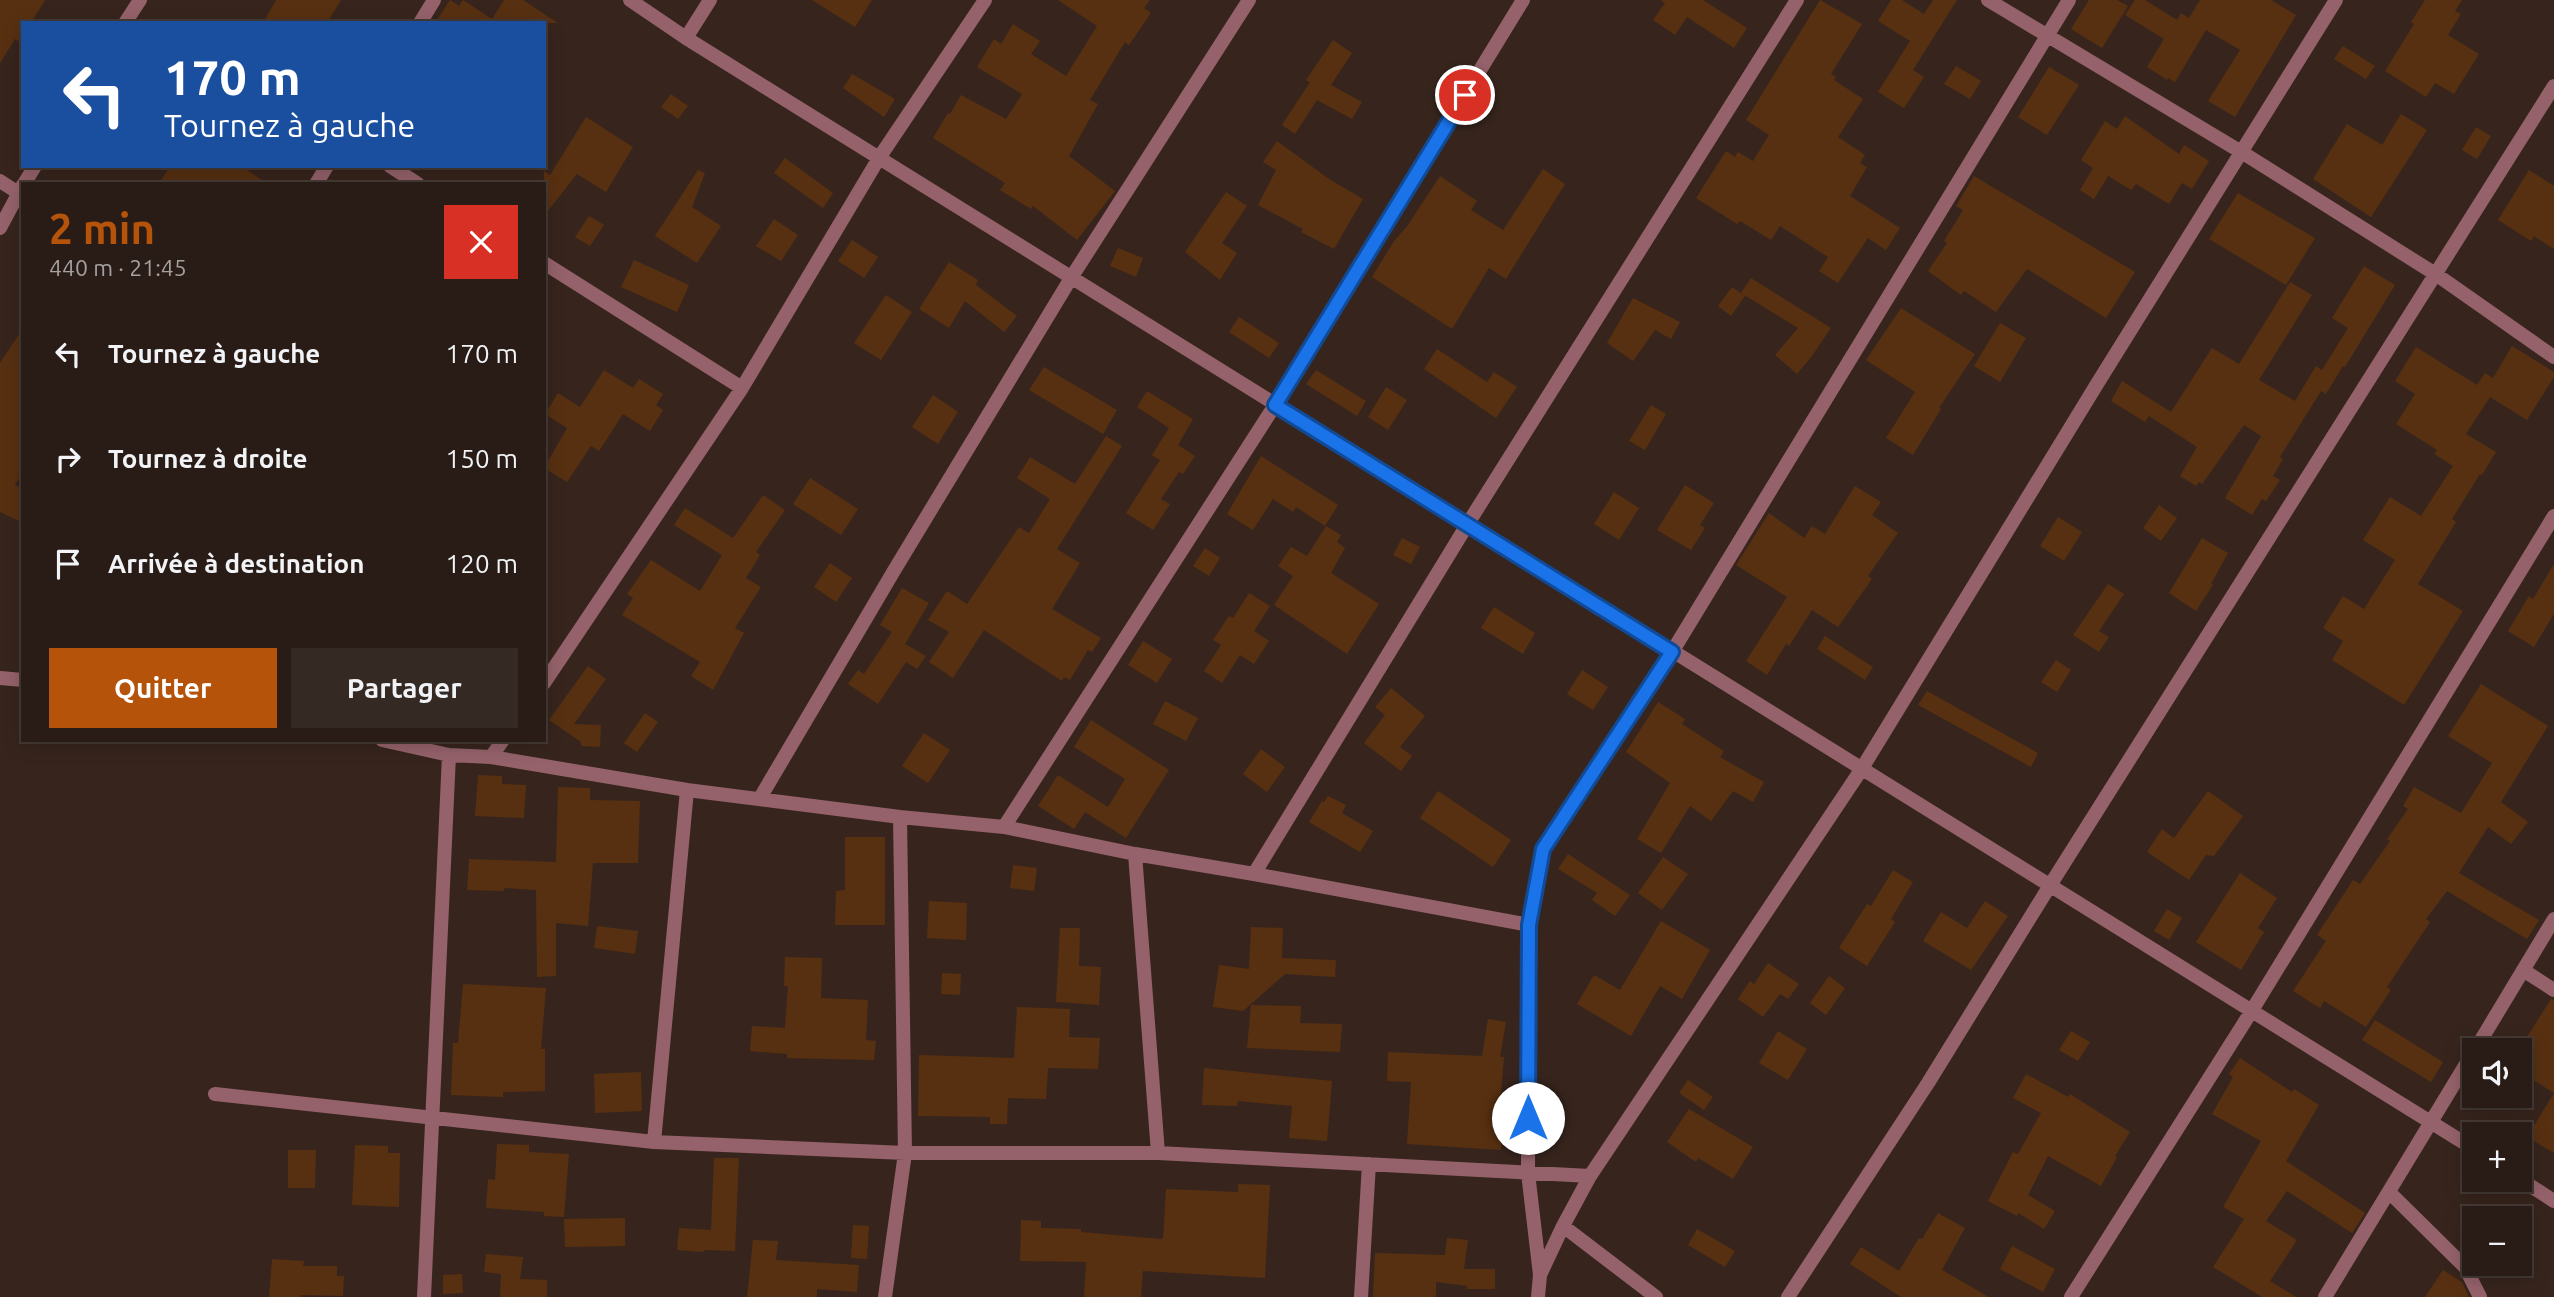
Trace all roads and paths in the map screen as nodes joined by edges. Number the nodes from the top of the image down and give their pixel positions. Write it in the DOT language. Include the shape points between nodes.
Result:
graph roads {
  1 [pos="140,0"];
  2 [pos="434,0"];
  3 [pos="630,0"];
  4 [pos="710,0"];
  5 [pos="985,0"];
  6 [pos="1249,0"];
  7 [pos="1523,0"];
  8 [pos="1797,0"];
  9 [pos="1988,0"];
  10 [pos="2069,0"];
  11 [pos="2336,0"];
  12 [pos="126,21"];
  13 [pos="421,21"];
  14 [pos="2048,35"];
  15 [pos="686,38"];
  16 [pos="2554,86"];
  17 [pos="2243,153"];
  18 [pos="878,158"];
  19 [pos="393,168"];
  20 [pos="0,181"];
  21 [pos="415,182"];
  22 [pos="21,189"];
  23 [pos="21,191"];
  24 [pos="0,228"];
  25 [pos="546,264"];
  26 [pos="2437,275"];
  27 [pos="1071,278"];
  28 [pos="2554,357"];
  29 [pos="742,388"];
  30 [pos="1275,405"];
  31 [pos="2554,516"];
  32 [pos="1467,525"];
  33 [pos="1672,652"];
  34 [pos="0,678"];
  35 [pos="21,680"];
  36 [pos="546,680"];
  37 [pos="391,742"];
  38 [pos="502,742"];
  39 [pos="449,755"];
  40 [pos="491,757"];
  41 [pos="1861,770"];
  42 [pos="687,790"];
  43 [pos="760,798"];
  44 [pos="900,817"];
  45 [pos="1004,827"];
  46 [pos="1135,854"];
  47 [pos="1254,874"];
  48 [pos="2049,887"];
  49 [pos="2554,919"];
  50 [pos="1529,925"];
  51 [pos="2523,970"];
  52 [pos="2554,990"];
  53 [pos="2251,1012"];
  54 [pos="2482,1038"];
  55 [pos="2462,1072"];
  56 [pos="215,1094"];
  57 [pos="431,1119"];
  58 [pos="2432,1122"];
  59 [pos="2462,1141"];
  60 [pos="654,1142"];
  61 [pos="905,1153"];
  62 [pos="1158,1153"];
  63 [pos="1368,1164"];
  64 [pos="1528,1173"];
  65 [pos="1590,1176"];
  66 [pos="2532,1186"];
  67 [pos="2389,1192"];
  68 [pos="2554,1200"];
  69 [pos="1563,1226"];
  70 [pos="1540,1276"];
  71 [pos="424,1297"];
  72 [pos="885,1297"];
  73 [pos="1361,1297"];
  74 [pos="1538,1297"];
  75 [pos="1656,1297"];
  76 [pos="1788,1297"];
  77 [pos="2071,1297"];
  78 [pos="2325,1297"];
  79 [pos="2480,1297"];
  1 -- 12 [label="street"];
  2 -- 13 [label="street"];
  3 -- 15 [label="street"];
  4 -- 15 [label="street"];
  5 -- 18 [label="street"];
  6 -- 27 [label="street"];
  7 -- 30 [label="street"];
  8 -- 32 [label="street"];
  9 -- 14 [label="street"];
  10 -- 14 [label="street"];
  11 -- 17 [label="street"];
  14 -- 17 [label="street"];
  14 -- 33 [label="street"];
  15 -- 18 [label="street"];
  16 -- 26 [label="street"];
  17 -- 26 [label="street"];
  17 -- 41 [label="street"];
  18 -- 27 [label="street"];
  18 -- 29 [label="street"];
  19 -- 21 [label="street"];
  20 -- 22 [label="street"];
  23 -- 24 [label="street"];
  25 -- 29 [label="street"];
  26 -- 28 [label="street"];
  26 -- 48 [label="street"];
  27 -- 30 [label="street"];
  27 -- 43 [label="street"];
  29 -- 36 [label="street"];
  30 -- 32 [label="street"];
  30 -- 45 [label="street"];
  31 -- 53 [label="street"];
  32 -- 33 [label="street"];
  32 -- 47 [label="street"];
  33 -- 41 [label="street"];
  33 -- 50 [label="street" via="1543,849"];
  34 -- 35 [label="street"];
  37 -- 39 [label="street"];
  38 -- 40 [label="street"];
  39 -- 40 [label="street"];
  39 -- 57 [label="street"];
  40 -- 42 [label="street"];
  41 -- 48 [label="street"];
  41 -- 65 [label="street"];
  42 -- 43 [label="street"];
  42 -- 60 [label="street"];
  43 -- 44 [label="street"];
  44 -- 45 [label="street"];
  44 -- 61 [label="street"];
  45 -- 46 [label="street"];
  46 -- 47 [label="street"];
  46 -- 62 [label="street"];
  47 -- 50 [label="street"];
  48 -- 53 [label="street"];
  48 -- 76 [label="street"];
  49 -- 51 [label="street"];
  50 -- 64 [label="street"];
  51 -- 52 [label="street"];
  51 -- 54 [label="street"];
  53 -- 58 [label="street"];
  53 -- 77 [label="street"];
  55 -- 58 [label="street"];
  56 -- 57 [label="street"];
  57 -- 60 [label="street"];
  57 -- 71 [label="street"];
  58 -- 59 [label="street"];
  58 -- 67 [label="street"];
  60 -- 61 [label="street"];
  61 -- 62 [label="street"];
  61 -- 72 [label="street"];
  62 -- 63 [label="street"];
  63 -- 64 [label="street"];
  63 -- 73 [label="street"];
  64 -- 65 [label="street"];
  64 -- 70 [label="street"];
  65 -- 69 [label="street"];
  66 -- 68 [label="street"];
  67 -- 78 [label="street"];
  67 -- 79 [label="street" via="2465,1267"];
  69 -- 70 [label="street"];
  69 -- 75 [label="street"];
  70 -- 74 [label="street"];
}
